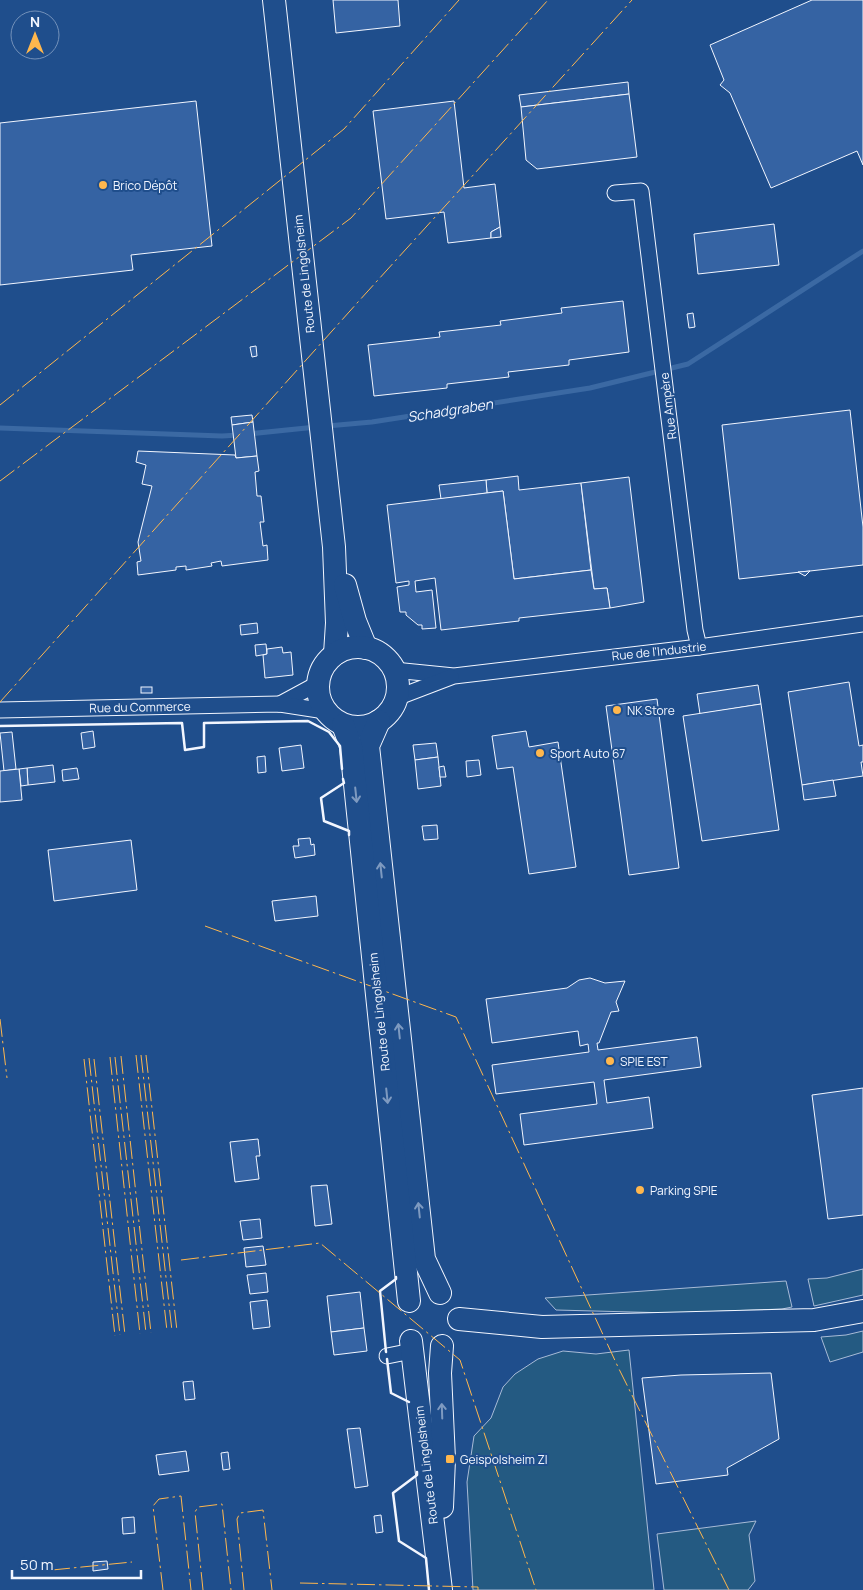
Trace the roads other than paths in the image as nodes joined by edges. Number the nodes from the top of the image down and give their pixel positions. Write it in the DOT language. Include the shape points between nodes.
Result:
graph roads {
  1 [pos="274,0"];
  2 [pos="615,193"];
  3 [pos="334,548"];
  4 [pos="863,624"];
  5 [pos="699,647"];
  6 [pos="366,648"];
  7 [pos="335,654"];
  8 [pos="394,670"];
  9 [pos="454,676"];
  10 [pos="318,684"];
  11 [pos="396,698"];
  12 [pos="280,704"];
  13 [pos="0,710"];
  14 [pos="325,711"];
  15 [pos="379,722"];
  16 [pos="344,725"];
  17 [pos="440,1293"];
  18 [pos="409,1301"];
  19 [pos="863,1311"];
  20 [pos="459,1319"];
  21 [pos="412,1346"];
  22 [pos="442,1346"];
  23 [pos="387,1356"];
  24 [pos="441,1590"];
  25 [pos="448,1590"];
  1 -- 3 [label="main road, Route de Lingolsheim"];
  2 -- 5 [label="street, Rue Ampère" via="641,190"];
  3 -- 6 [label="main road"];
  3 -- 7 [label="main road"];
  4 -- 5 [label="street, Rue de l'Industrie"];
  5 -- 9 [label="street, Rue de l'Industrie"];
  6 -- 7 [label="main road" via="344,649"];
  6 -- 8 [label="main road" via="377,652"];
  7 -- 10 [label="main road" via="320,672"];
  8 -- 9 [label="street, Rue de l'Industrie"];
  8 -- 11 [label="main road"];
  9 -- 11 [label="street, Rue de l'Industrie"];
  10 -- 12 [label="street, Rue du Commerce"];
  10 -- 14 [label="main road" via="318,694"];
  11 -- 15 [label="main road"];
  12 -- 13 [label="street, Rue du Commerce"];
  12 -- 14 [label="street, Rue du Commerce"];
  14 -- 16 [label="main road"];
  15 -- 16 [label="main road" via="368,726"];
  17 -- 15 [label="main road, Route de Lingolsheim, one-way" via="424,1259 369,756 368,746"];
  16 -- 18 [label="main road, Route de Lingolsheim, one-way" via="351,746"];
  17 -- 18 [label="main road" via="423,1292"];
  17 -- 20 [label="main road" via="454,1303"];
  18 -- 21 [label="main road" via="402,1317"];
  19 -- 20 [label="main road" via="805,1320 542,1328"];
  20 -- 22 [label="main road" via="455,1335"];
  21 -- 22 [label="main road"];
  21 -- 23 [label="street"];
  21 -- 24 [label="main road, Route de Lingolsheim"];
  25 -- 22 [label="main road, Route de Lingolsheim, one-way" via="442,1528"];
}
